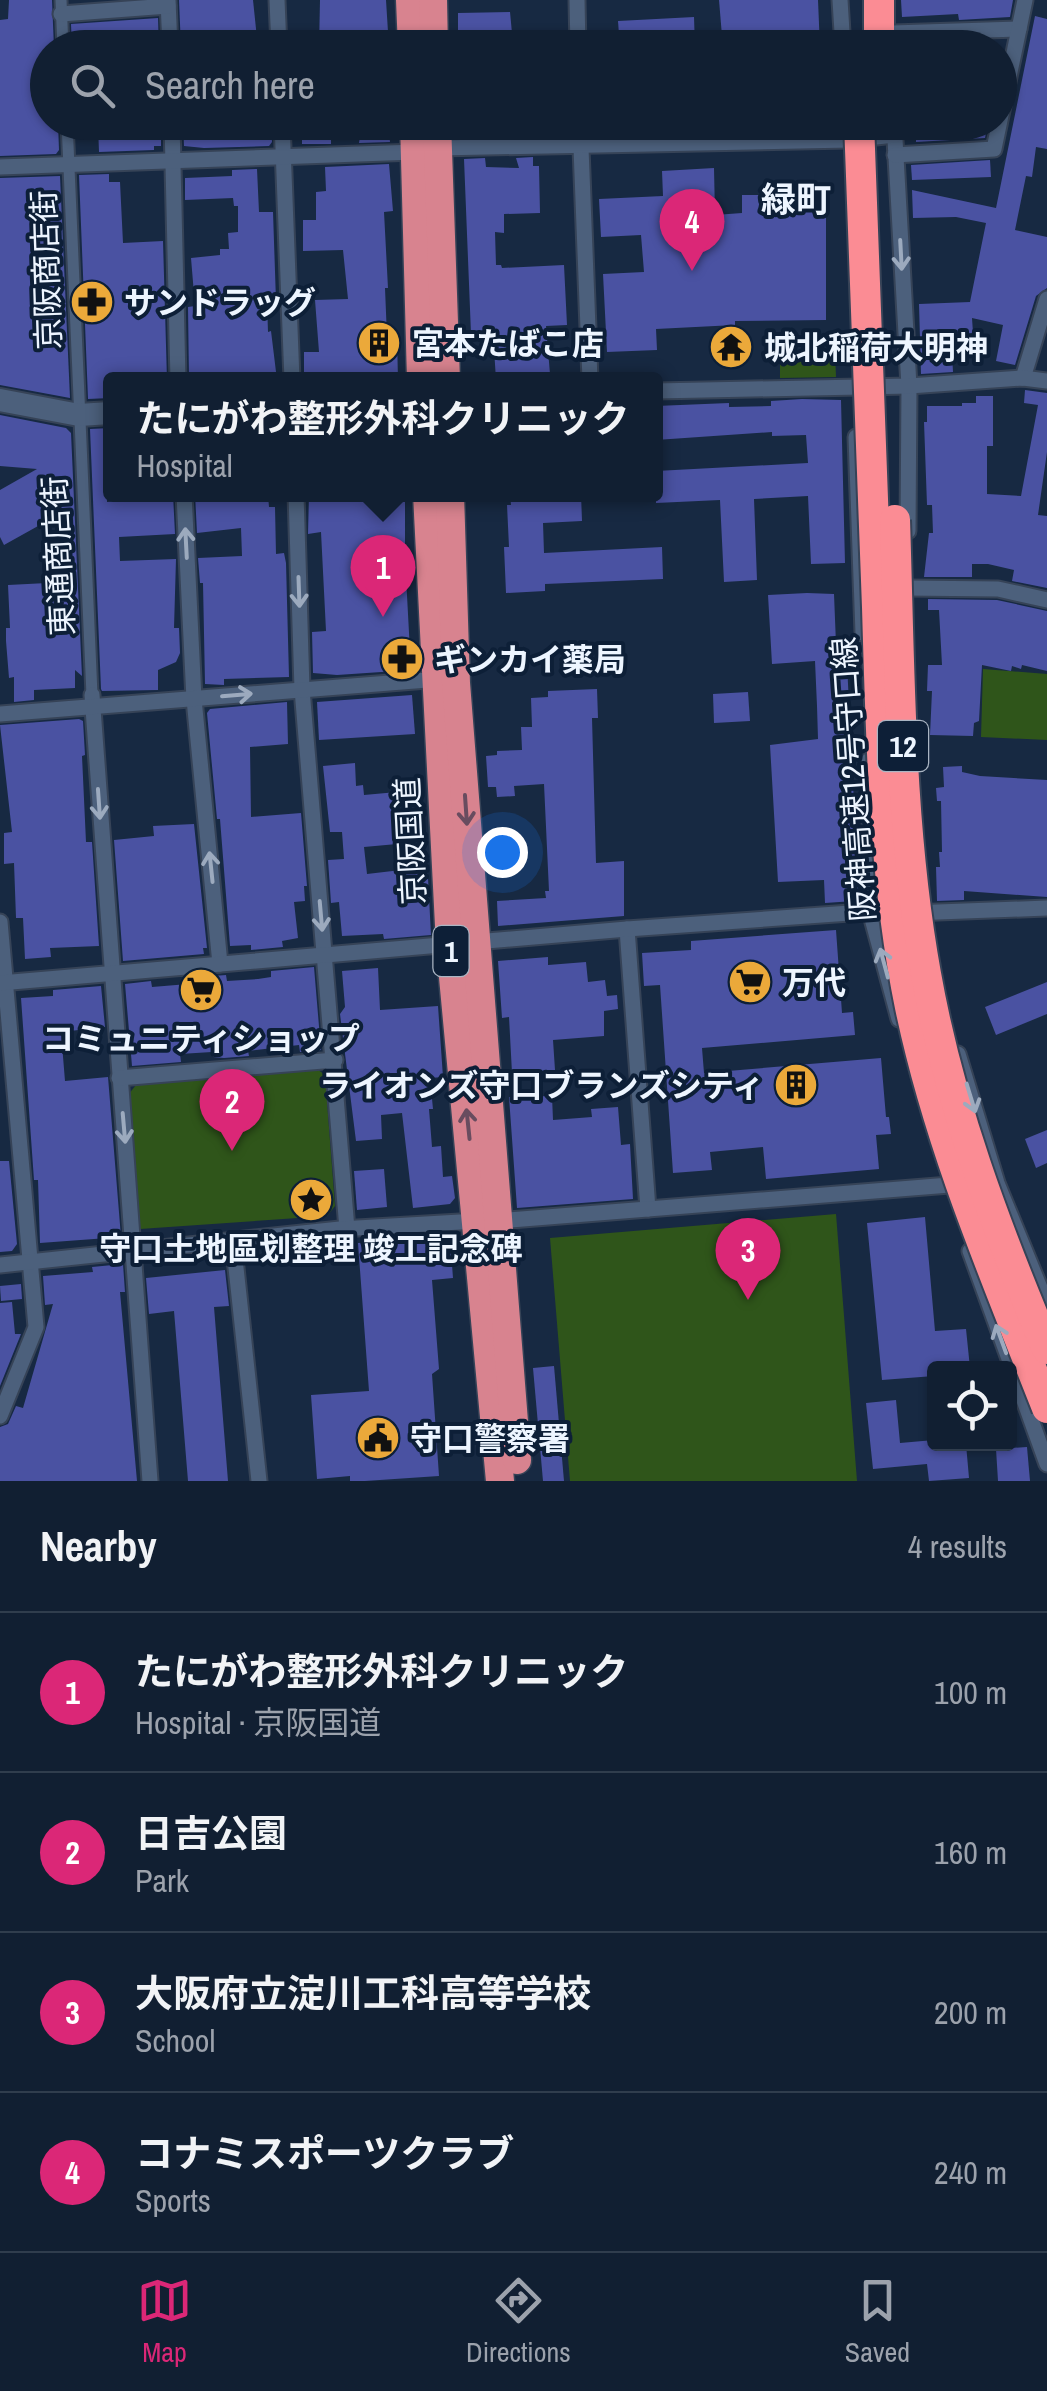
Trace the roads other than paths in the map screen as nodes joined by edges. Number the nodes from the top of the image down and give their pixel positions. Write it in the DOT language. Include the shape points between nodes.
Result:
graph roads {
  1 [pos="277,0"];
  2 [pos="410,0"];
  3 [pos="432,0"];
  4 [pos="577,0"];
  5 [pos="840,0"];
  6 [pos="858,0"];
  7 [pos="880,0"];
  8 [pos="892,0"];
  9 [pos="1025,0"];
  10 [pos="168,3"];
  11 [pos="61,7"];
  12 [pos="1019,28"];
  13 [pos="169,30"];
  14 [pos="278,30"];
  15 [pos="411,30"];
  16 [pos="433,30"];
  17 [pos="578,30"];
  18 [pos="842,30"];
  19 [pos="858,30"];
  20 [pos="886,30"];
  21 [pos="889,30"];
  22 [pos="1002,30"];
  23 [pos="1017,38"];
  24 [pos="68,140"];
  25 [pos="172,140"];
  26 [pos="283,140"];
  27 [pos="581,140"];
  28 [pos="671,140"];
  29 [pos="852,140"];
  30 [pos="853,140"];
  31 [pos="889,140"];
  32 [pos="892,140"];
  33 [pos="996,140"];
  34 [pos="430,141"];
  35 [pos="581,146"];
  36 [pos="895,155"];
  37 [pos="283,156"];
  38 [pos="173,160"];
  39 [pos="69,164"];
  40 [pos="0,167"];
  41 [pos="1047,299"];
  42 [pos="178,372"];
  43 [pos="292,372"];
  44 [pos="421,372"];
  45 [pos="445,372"];
  46 [pos="590,372"];
  47 [pos="1023,378"];
  48 [pos="1047,382"];
  49 [pos="854,385"];
  50 [pos="908,386"];
  51 [pos="663,392"];
  52 [pos="0,400"];
  53 [pos="103,413"];
  54 [pos="79,415"];
  55 [pos="184,502"];
  56 [pos="296,502"];
  57 [pos="428,502"];
  58 [pos="450,502"];
  59 [pos="908,588"];
  60 [pos="1047,600"];
  61 [pos="446,678"];
  62 [pos="302,689"];
  63 [pos="194,699"];
  64 [pos="92,701"];
  65 [pos="0,714"];
  66 [pos="1047,908"];
  67 [pos="870,911"];
  68 [pos="922,913"];
  69 [pos="0,922"];
  70 [pos="627,929"];
  71 [pos="462,945"];
  72 [pos="324,957"];
  73 [pos="220,964"];
  74 [pos="111,973"];
  75 [pos="2,983"];
  76 [pos="336,1060"];
  77 [pos="120,1078"];
  78 [pos="997,1182"];
  79 [pos="948,1185"];
  80 [pos="648,1209"];
  81 [pos="487,1221"];
  82 [pos="347,1229"];
  83 [pos="233,1240"];
  84 [pos="134,1250"];
  85 [pos="29,1262"];
  86 [pos="0,1264"];
  87 [pos="1047,1305"];
  88 [pos="1047,1349"];
  89 [pos="1047,1408"];
  90 [pos="0,1416"];
  91 [pos="1047,1464"];
  92 [pos="150,1481"];
  93 [pos="258,1481"];
  94 [pos="500,1481"];
  95 [pos="519,1481"];
  1 -- 14 [label="street"];
  2 -- 15 [label="highway"];
  3 -- 16 [label="highway"];
  4 -- 17 [label="street"];
  5 -- 18 [label="street"];
  6 -- 19 [label="highway"];
  7 -- 20 [label="highway"];
  8 -- 21 [label="street"];
  9 -- 12 [label="street"];
  10 -- 11 [label="street"];
  10 -- 13 [label="street"];
  12 -- 22 [label="street"];
  12 -- 23 [label="street"];
  24 -- 39 [label="street, 京阪商店街"];
  25 -- 38 [label="street"];
  26 -- 37 [label="street"];
  27 -- 35 [label="street"];
  28 -- 35 [label="street"];
  29 -- 49 [label="street"];
  30 -- 89 [label="highway, 阪神高速12号守口線, bridge" via="895,918 945,1138"];
  31 -- 88 [label="highway, 阪神高速12号守口線 / 12, bridge" via="904,780 917,920 964,1129"];
  32 -- 36 [label="street"];
  33 -- 36 [label="street" via="994,149"];
  34 -- 35 [label="street"];
  34 -- 37 [label="street"];
  34 -- 44 [label="highway"];
  34 -- 45 [label="highway"];
  35 -- 46 [label="street"];
  36 -- 50 [label="street, one-way"];
  37 -- 38 [label="street"];
  37 -- 43 [label="street"];
  38 -- 39 [label="street"];
  38 -- 42 [label="street"];
  39 -- 40 [label="street"];
  39 -- 54 [label="street, 京阪商店街"];
  41 -- 47 [label="street"];
  47 -- 48 [label="street"];
  47 -- 50 [label="street"];
  49 -- 50 [label="street"];
  49 -- 51 [label="street"];
  49 -- 67 [label="street"];
  50 -- 59 [label="street"];
  52 -- 54 [label="main road"];
  53 -- 54 [label="main road"];
  54 -- 64 [label="street, 東通商店街"];
  63 -- 55 [label="street, one-way"];
  56 -- 62 [label="street, one-way"];
  57 -- 61 [label="highway, 京阪国道 / 1"];
  58 -- 61 [label="highway, 京阪国道 / 1"];
  59 -- 60 [label="street" via="998,589"];
  59 -- 68 [label="street"];
  61 -- 62 [label="street"];
  61 -- 71 [label="highway, 京阪国道 / 1"];
  63 -- 62 [label="street, one-way"];
  62 -- 72 [label="street, one-way"];
  63 -- 64 [label="street"];
  73 -- 63 [label="street, one-way"];
  64 -- 65 [label="street"];
  64 -- 74 [label="street, one-way"];
  66 -- 68 [label="street"];
  67 -- 68 [label="street"];
  67 -- 70 [label="street"];
  79 -- 67 [label="street, one-way"];
  68 -- 78 [label="street, one-way" via="935,980"];
  69 -- 75 [label="street"];
  70 -- 71 [label="street"];
  70 -- 80 [label="street"];
  71 -- 72 [label="street"];
  71 -- 81 [label="highway, 京阪国道 / 1"];
  72 -- 73 [label="street"];
  72 -- 76 [label="street"];
  73 -- 74 [label="street"];
  74 -- 75 [label="street"];
  74 -- 77 [label="street"];
  75 -- 85 [label="street"];
  76 -- 77 [label="street"];
  76 -- 82 [label="street"];
  77 -- 84 [label="street, one-way"];
  78 -- 79 [label="street"];
  78 -- 87 [label="street"];
  79 -- 80 [label="street"];
  91 -- 79 [label="street, one-way"];
  80 -- 81 [label="street"];
  81 -- 82 [label="street"];
  81 -- 94 [label="highway, 京阪国道 / 1"];
  81 -- 95 [label="highway, 京阪国道 / 1"];
  82 -- 83 [label="street"];
  83 -- 84 [label="street"];
  83 -- 93 [label="street"];
  84 -- 85 [label="street"];
  84 -- 92 [label="street"];
  85 -- 86 [label="street"];
  85 -- 90 [label="street" via="36,1327"];
}
